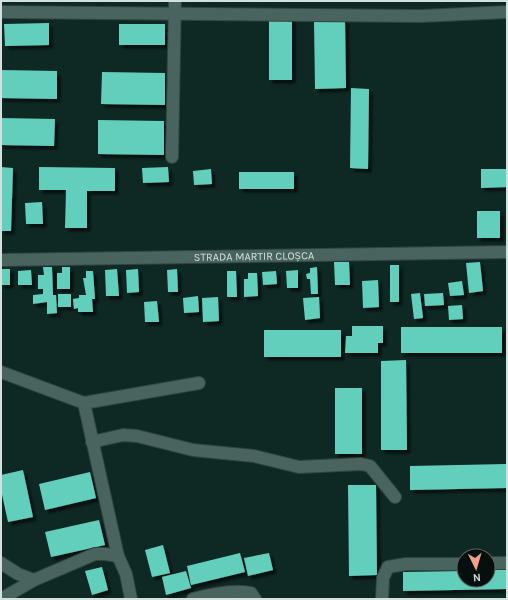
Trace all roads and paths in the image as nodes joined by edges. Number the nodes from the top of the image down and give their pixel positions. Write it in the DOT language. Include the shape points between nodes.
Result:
graph roads {
  1 [pos="175,1"];
  2 [pos="1,12"];
  3 [pos="507,12"];
  4 [pos="175,14"];
  5 [pos="172,157"];
  6 [pos="507,252"];
  7 [pos="1,260"];
  8 [pos="1,372"];
  9 [pos="199,383"];
  10 [pos="84,403"];
  11 [pos="92,442"];
  12 [pos="395,497"];
  13 [pos="118,556"];
  14 [pos="1,563"];
  15 [pos="507,563"];
  16 [pos="456,564"];
  17 [pos="496,564"];
  18 [pos="34,580"];
  19 [pos="1,599"];
  20 [pos="131,599"];
  21 [pos="193,599"];
  22 [pos="255,599"];
  23 [pos="382,599"];
  1 -- 4 [label="street"];
  2 -- 4 [label="street"];
  3 -- 4 [label="street" via="421,16"];
  4 -- 5 [label="street"];
  6 -- 7 [label="street, STRADA MARTIR CLOȘCA"];
  8 -- 10 [label="street"];
  9 -- 10 [label="street"];
  10 -- 11 [label="street"];
  11 -- 12 [label="street" via="123,435 137,436 193,450 254,456 299,467 361,464 370,466"];
  11 -- 13 [label="street"];
  13 -- 18 [label="street" via="95,554"];
  13 -- 20 [label="street" via="126,574"];
  14 -- 18 [label="street" via="6,568"];
  15 -- 17 [label="street"];
  16 -- 23 [label="street" via="406,564 388,567 383,578"];
  18 -- 19 [label="street"];
  21 -- 22 [label="street" via="244,592 251,593"];
}
